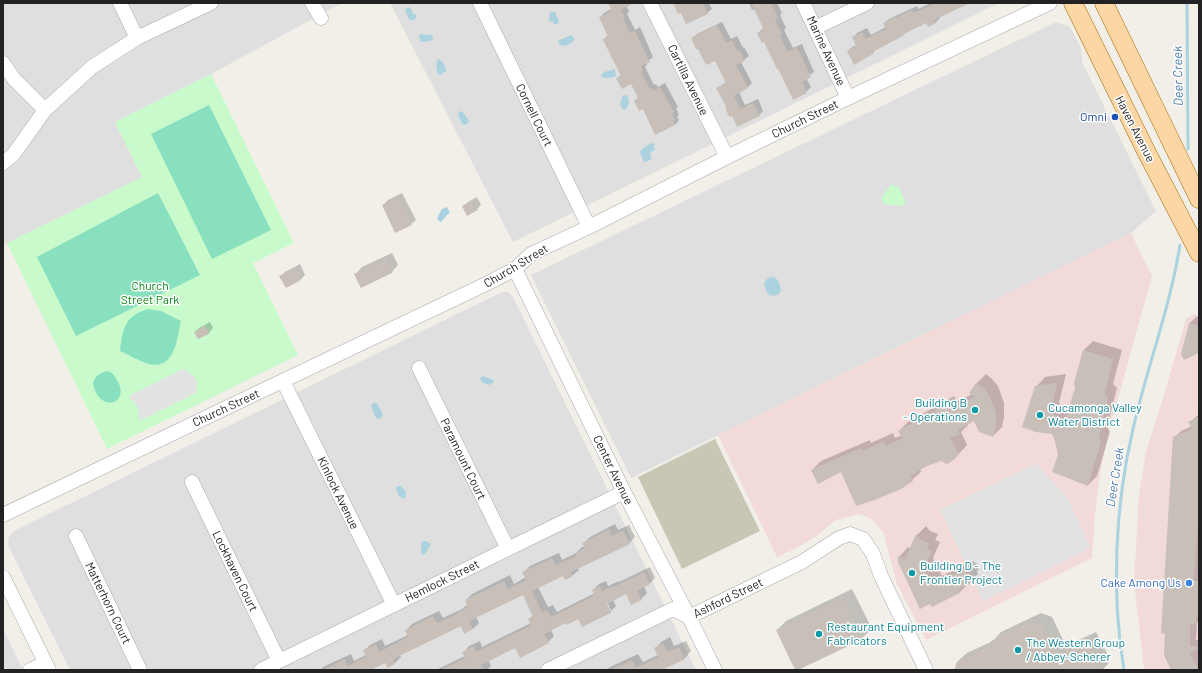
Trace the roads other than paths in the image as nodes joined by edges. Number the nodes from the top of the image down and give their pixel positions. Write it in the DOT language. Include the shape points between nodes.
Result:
graph roads {
  1 [pos="120,3"];
  2 [pos="211,3"];
  3 [pos="312,3"];
  4 [pos="480,3"];
  5 [pos="650,3"];
  6 [pos="803,3"];
  7 [pos="867,3"];
  8 [pos="1050,3"];
  9 [pos="1074,3"];
  10 [pos="1104,3"];
  11 [pos="321,18"];
  12 [pos="815,28"];
  13 [pos="137,38"];
  14 [pos="3,63"];
  15 [pos="848,98"];
  16 [pos="45,110"];
  17 [pos="727,158"];
  18 [pos="3,163"];
  19 [pos="1199,199"];
  20 [pos="589,227"];
  21 [pos="1199,253"];
  22 [pos="515,269"];
  23 [pos="419,368"];
  24 [pos="283,381"];
  25 [pos="192,482"];
  26 [pos="624,492"];
  27 [pos="3,515"];
  28 [pos="76,536"];
  29 [pos="508,549"];
  30 [pos="3,577"];
  31 [pos="394,605"];
  32 [pos="689,617"];
  33 [pos="279,661"];
  34 [pos="47,666"];
  35 [pos="30,670"];
  36 [pos="140,670"];
  37 [pos="261,670"];
  38 [pos="548,670"];
  39 [pos="715,670"];
  40 [pos="926,670"];
  1 -- 13 [label="street"];
  2 -- 13 [label="street"];
  3 -- 11 [label="street"];
  4 -- 20 [label="street, Cornell Court"];
  5 -- 17 [label="street, Cartilla Avenue"];
  6 -- 12 [label="street, Marine Avenue"];
  7 -- 12 [label="street"];
  8 -- 15 [label="street, Church Street"];
  9 -- 21 [label="main road, Haven Avenue"];
  10 -- 19 [label="main road"];
  12 -- 15 [label="street, Marine Avenue"];
  13 -- 16 [label="street" via="92,67"];
  14 -- 16 [label="street" via="14,79"];
  15 -- 17 [label="street, Church Street"];
  16 -- 18 [label="street" via="13,155"];
  17 -- 20 [label="street, Church Street"];
  20 -- 22 [label="street, Church Street" via="531,254"];
  22 -- 24 [label="street, Church Street"];
  22 -- 26 [label="street, Center Avenue"];
  23 -- 29 [label="street, Paramount Court"];
  24 -- 27 [label="street, Church Street"];
  24 -- 31 [label="street, Kinlock Avenue"];
  25 -- 33 [label="street, Lockhaven Court"];
  26 -- 29 [label="street, Hemlock Street"];
  26 -- 32 [label="street, Center Avenue"];
  28 -- 36 [label="street, Matterhorn Court"];
  29 -- 31 [label="street, Hemlock Street"];
  30 -- 34 [label="street"];
  31 -- 33 [label="street, Hemlock Street"];
  32 -- 38 [label="street, Ashford Street" via="674,609"];
  32 -- 39 [label="street, Center Avenue"];
  32 -- 40 [label="street, Ashford Street" via="802,562 839,538 850,534 863,539 874,554 881,576"];
  33 -- 37 [label="street, Hemlock Street"];
  34 -- 35 [label="street"];
}
